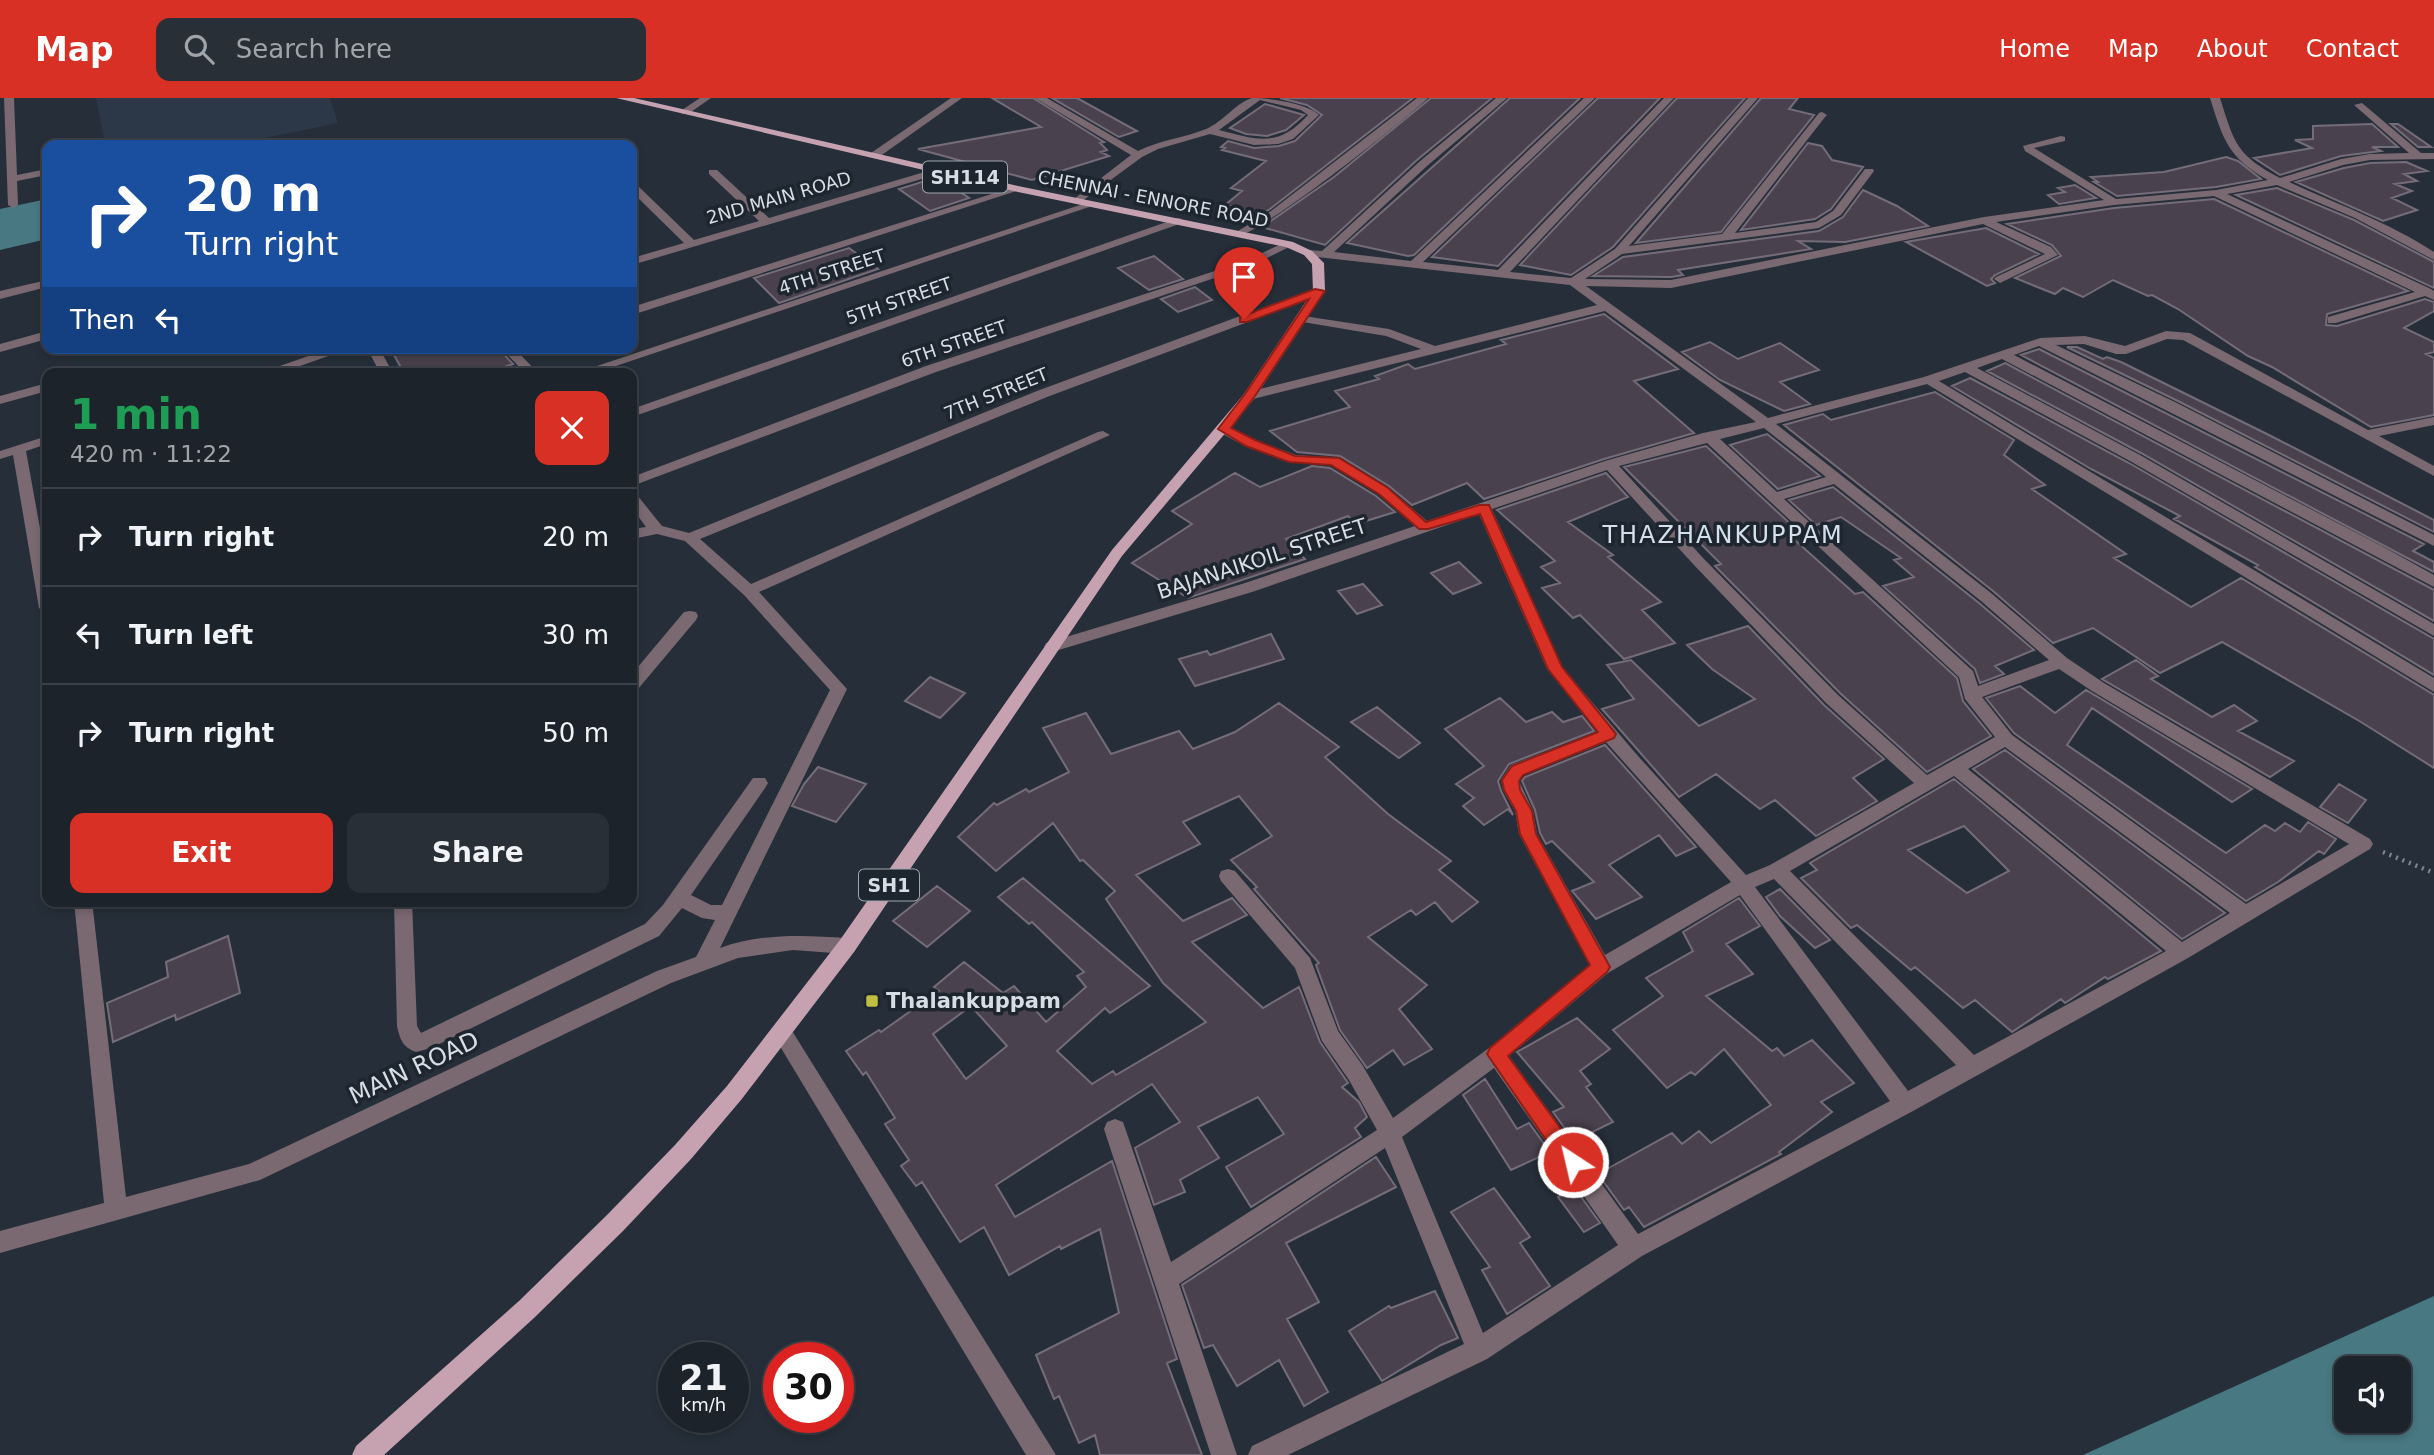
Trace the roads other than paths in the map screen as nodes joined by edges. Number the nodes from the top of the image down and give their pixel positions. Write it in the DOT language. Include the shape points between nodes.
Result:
graph roads {
  1 [pos="9,98"];
  2 [pos="621,98"];
  3 [pos="706,98"];
  4 [pos="957,98"];
  5 [pos="1256,98"];
  6 [pos="1263,98"];
  7 [pos="1423,98"];
  8 [pos="1502,98"];
  9 [pos="1590,98"];
  10 [pos="1669,98"];
  11 [pos="1753,98"];
  12 [pos="2216,98"];
  13 [pos="1043,99"];
  14 [pos="2359,105"];
  15 [pos="685,112"];
  16 [pos="1822,115"];
  17 [pos="1210,131"];
  18 [pos="2062,139"];
  19 [pos="875,155"];
  20 [pos="1138,155"];
  21 [pos="2417,155"];
  22 [pos="2434,156"];
  23 [pos="6,164"];
  24 [pos="938,171"];
  25 [pos="713,172"];
  26 [pos="1869,172"];
  27 [pos="42,173"];
  28 [pos="12,179"];
  29 [pos="2281,181"];
  30 [pos="1018,189"];
  31 [pos="637,191"];
  32 [pos="2216,193"];
  33 [pos="1078,201"];
  34 [pos="2114,202"];
  35 [pos="1093,204"];
  36 [pos="13,205"];
  37 [pos="1984,219"];
  38 [pos="1178,221"];
  39 [pos="767,222"];
  40 [pos="1242,233"];
  41 [pos="1725,238"];
  42 [pos="692,244"];
  43 [pos="1289,244"];
  44 [pos="1619,251"];
  45 [pos="1317,254"];
  46 [pos="2434,257"];
  47 [pos="637,260"];
  48 [pos="1414,264"];
  49 [pos="1501,274"];
  50 [pos="2000,279"];
  51 [pos="1573,282"];
  52 [pos="42,285"];
  53 [pos="1319,291"];
  54 [pos="2430,294"];
  55 [pos="0,295"];
  56 [pos="1605,307"];
  57 [pos="637,309"];
  58 [pos="1301,318"];
  59 [pos="2332,320"];
  60 [pos="42,336"];
  61 [pos="2040,342"];
  62 [pos="0,348"];
  63 [pos="1432,349"];
  64 [pos="326,354"];
  65 [pos="514,354"];
  66 [pos="2002,354"];
  67 [pos="282,368"];
  68 [pos="526,368"];
  69 [pos="597,368"];
  70 [pos="1967,368"];
  71 [pos="1929,380"];
  72 [pos="42,388"];
  73 [pos="1250,396"];
  74 [pos="0,400"];
  75 [pos="637,411"];
  76 [pos="2434,421"];
  77 [pos="1765,422"];
  78 [pos="1224,429"];
  79 [pos="1103,435"];
  80 [pos="2366,435"];
  81 [pos="1708,436"];
  82 [pos="42,442"];
  83 [pos="19,449"];
  84 [pos="0,455"];
  85 [pos="1610,464"];
  86 [pos="2434,472"];
  87 [pos="1835,479"];
  88 [pos="637,480"];
  89 [pos="1775,497"];
  90 [pos="637,506"];
  91 [pos="1484,508"];
  92 [pos="1424,527"];
  93 [pos="657,528"];
  94 [pos="637,533"];
  95 [pos="690,538"];
  96 [pos="2434,541"];
  97 [pos="42,580"];
  98 [pos="2434,582"];
  99 [pos="749,591"];
  100 [pos="690,616"];
  101 [pos="2434,630"];
  102 [pos="1052,648"];
  103 [pos="2061,662"];
  104 [pos="637,679"];
  105 [pos="2434,685"];
  106 [pos="1971,695"];
  107 [pos="1609,734"];
  108 [pos="2006,739"];
  109 [pos="1955,768"];
  110 [pos="759,783"];
  111 [pos="1926,784"];
  112 [pos="1777,870"];
  113 [pos="1228,876"];
  114 [pos="1743,884"];
  115 [pos="679,898"];
  116 [pos="84,907"];
  117 [pos="403,907"];
  118 [pos="729,912"];
  119 [pos="2244,913"];
  120 [pos="847,946"];
  121 [pos="2181,952"];
  122 [pos="703,963"];
  123 [pos="1601,967"];
  124 [pos="782,1032"];
  125 [pos="1496,1054"];
  126 [pos="1971,1066"];
  127 [pos="1905,1104"];
  128 [pos="1115,1129"];
  129 [pos="1390,1133"];
  130 [pos="116,1211"];
  131 [pos="0,1242"];
  132 [pos="1634,1248"];
  133 [pos="1166,1279"];
  134 [pos="1478,1350"];
  135 [pos="365,1455"];
  136 [pos="1043,1455"];
  137 [pos="1224,1455"];
  138 [pos="1261,1455"];
  1 -- 23 [label="street"];
  2 -- 15 [label="main road, CHENNAI - ENNORE ROAD / SH114"];
  3 -- 15 [label="street"];
  4 -- 19 [label="street"];
  5 -- 17 [label="street"];
  6 -- 17 [label="street" via="1314,115 1276,144"];
  7 -- 40 [label="street" via="1275,214"];
  8 -- 45 [label="street"];
  9 -- 48 [label="street"];
  10 -- 49 [label="street"];
  11 -- 44 [label="street"];
  12 -- 29 [label="street" via="2236,152"];
  13 -- 20 [label="street"];
  14 -- 21 [label="street"];
  15 -- 19 [label="main road, CHENNAI - ENNORE ROAD / SH114"];
  16 -- 41 [label="street"];
  17 -- 20 [label="street"];
  18 -- 34 [label="street" via="2028,146"];
  19 -- 24 [label="main road, CHENNAI - ENNORE ROAD / SH114"];
  20 -- 33 [label="street"];
  21 -- 22 [label="street"];
  21 -- 29 [label="street" via="2359,158"];
  23 -- 28 [label="street"];
  24 -- 30 [label="main road, CHENNAI - ENNORE ROAD / SH114"];
  24 -- 39 [label="street, 2ND MAIN ROAD"];
  25 -- 39 [label="street"];
  26 -- 41 [label="street" via="1830,220"];
  27 -- 28 [label="street"];
  28 -- 36 [label="street"];
  29 -- 32 [label="street"];
  29 -- 46 [label="street" via="2381,226"];
  30 -- 33 [label="main road, CHENNAI - ENNORE ROAD / SH114"];
  30 -- 57 [label="street"];
  31 -- 42 [label="street"];
  32 -- 34 [label="street"];
  32 -- 54 [label="street"];
  33 -- 35 [label="main road, CHENNAI - ENNORE ROAD / SH114"];
  34 -- 37 [label="street"];
  35 -- 38 [label="main road, CHENNAI - ENNORE ROAD / SH114"];
  35 -- 69 [label="street, 4TH STREET"];
  37 -- 50 [label="street" via="2052,255"];
  37 -- 51 [label="street" via="1671,284"];
  38 -- 40 [label="main road, CHENNAI - ENNORE ROAD / SH114"];
  38 -- 75 [label="street, 5TH STREET"];
  39 -- 42 [label="street, 2ND MAIN ROAD"];
  40 -- 43 [label="main road, CHENNAI - ENNORE ROAD / SH114"];
  41 -- 44 [label="street"];
  42 -- 47 [label="street, 2ND MAIN ROAD"];
  43 -- 45 [label="main road, CHENNAI - ENNORE ROAD / SH114"];
  43 -- 88 [label="street, 6TH STREET" via="1249,263 931,369"];
  44 -- 51 [label="street"];
  45 -- 48 [label="street"];
  45 -- 53 [label="main road"];
  48 -- 49 [label="street"];
  49 -- 51 [label="street"];
  51 -- 56 [label="street"];
  52 -- 55 [label="street"];
  53 -- 58 [label="main road, SH1"];
  53 -- 95 [label="street, 7TH STREET" via="1042,394"];
  54 -- 59 [label="street"];
  56 -- 63 [label="street"];
  56 -- 77 [label="street"];
  58 -- 63 [label="street" via="1370,328"];
  58 -- 73 [label="main road, SH1"];
  60 -- 62 [label="street"];
  61 -- 66 [label="street, BAJANAIKOIL STREET"];
  61 -- 80 [label="street, BAJANAIKOIL STREET" via="2085,340 2126,350 2166,335 2186,336"];
  61 -- 96 [label="street"];
  63 -- 73 [label="street"];
  64 -- 67 [label="street"];
  65 -- 68 [label="street"];
  66 -- 70 [label="street, BAJANAIKOIL STREET"];
  66 -- 98 [label="street"];
  70 -- 71 [label="street, BAJANAIKOIL STREET"];
  70 -- 101 [label="street" via="2135,457"];
  71 -- 77 [label="street, BAJANAIKOIL STREET"];
  71 -- 105 [label="street"];
  72 -- 74 [label="street"];
  73 -- 78 [label="main road, SH1"];
  76 -- 80 [label="street"];
  77 -- 81 [label="street, BAJANAIKOIL STREET"];
  77 -- 87 [label="street"];
  78 -- 92 [label="street" via="1294,460 1334,461 1376,486"];
  78 -- 102 [label="main road, SH1" via="1117,553"];
  79 -- 99 [label="street"];
  80 -- 86 [label="street, BAJANAIKOIL STREET"];
  81 -- 85 [label="street, BAJANAIKOIL STREET"];
  81 -- 89 [label="street"];
  82 -- 83 [label="street"];
  83 -- 84 [label="street"];
  83 -- 97 [label="street"];
  85 -- 91 [label="street, BAJANAIKOIL STREET"];
  85 -- 111 [label="street" via="1782,649"];
  87 -- 89 [label="street"];
  87 -- 103 [label="street"];
  89 -- 106 [label="street" via="1967,675"];
  90 -- 93 [label="street"];
  91 -- 92 [label="street, BAJANAIKOIL STREET"];
  91 -- 107 [label="street" via="1555,669"];
  92 -- 102 [label="street, BAJANAIKOIL STREET"];
  93 -- 94 [label="street"];
  93 -- 95 [label="street"];
  95 -- 99 [label="street"];
  99 -- 118 [label="street" via="839,690"];
  100 -- 104 [label="street"];
  102 -- 120 [label="main road, SH1"];
  103 -- 106 [label="street"];
  103 -- 119 [label="street" via="2364,844"];
  106 -- 108 [label="street"];
  107 -- 114 [label="street"];
  107 -- 123 [label="street" via="1517,770 1510,780 1528,834"];
  108 -- 109 [label="street"];
  108 -- 119 [label="street"];
  109 -- 111 [label="street"];
  109 -- 121 [label="street"];
  110 -- 115 [label="street"];
  111 -- 112 [label="street"];
  112 -- 114 [label="street"];
  112 -- 126 [label="street"];
  113 -- 129 [label="street" via="1303,964 1329,1035"];
  114 -- 123 [label="street"];
  114 -- 127 [label="street"];
  115 -- 117 [label="street" via="661,922 639,937 439,1037 416,1043 407,1026"];
  115 -- 118 [label="street" via="709,913"];
  116 -- 130 [label="street"];
  118 -- 122 [label="street"];
  119 -- 121 [label="street"];
  120 -- 122 [label="street, MAIN ROAD" via="793,942 737,950"];
  120 -- 124 [label="main road, SH1"];
  121 -- 126 [label="street"];
  122 -- 130 [label="street, MAIN ROAD" via="664,977 252,1173"];
  123 -- 125 [label="street"];
  124 -- 135 [label="main road, SH1" via="683,1152 615,1223 518,1318"];
  124 -- 136 [label="street"];
  125 -- 129 [label="street"];
  125 -- 132 [label="street"];
  126 -- 127 [label="street"];
  127 -- 132 [label="street"];
  128 -- 133 [label="street"];
  129 -- 133 [label="street"];
  129 -- 134 [label="street"];
  130 -- 131 [label="street, MAIN ROAD"];
  132 -- 134 [label="street"];
  133 -- 137 [label="street"];
  134 -- 138 [label="street"];
}
